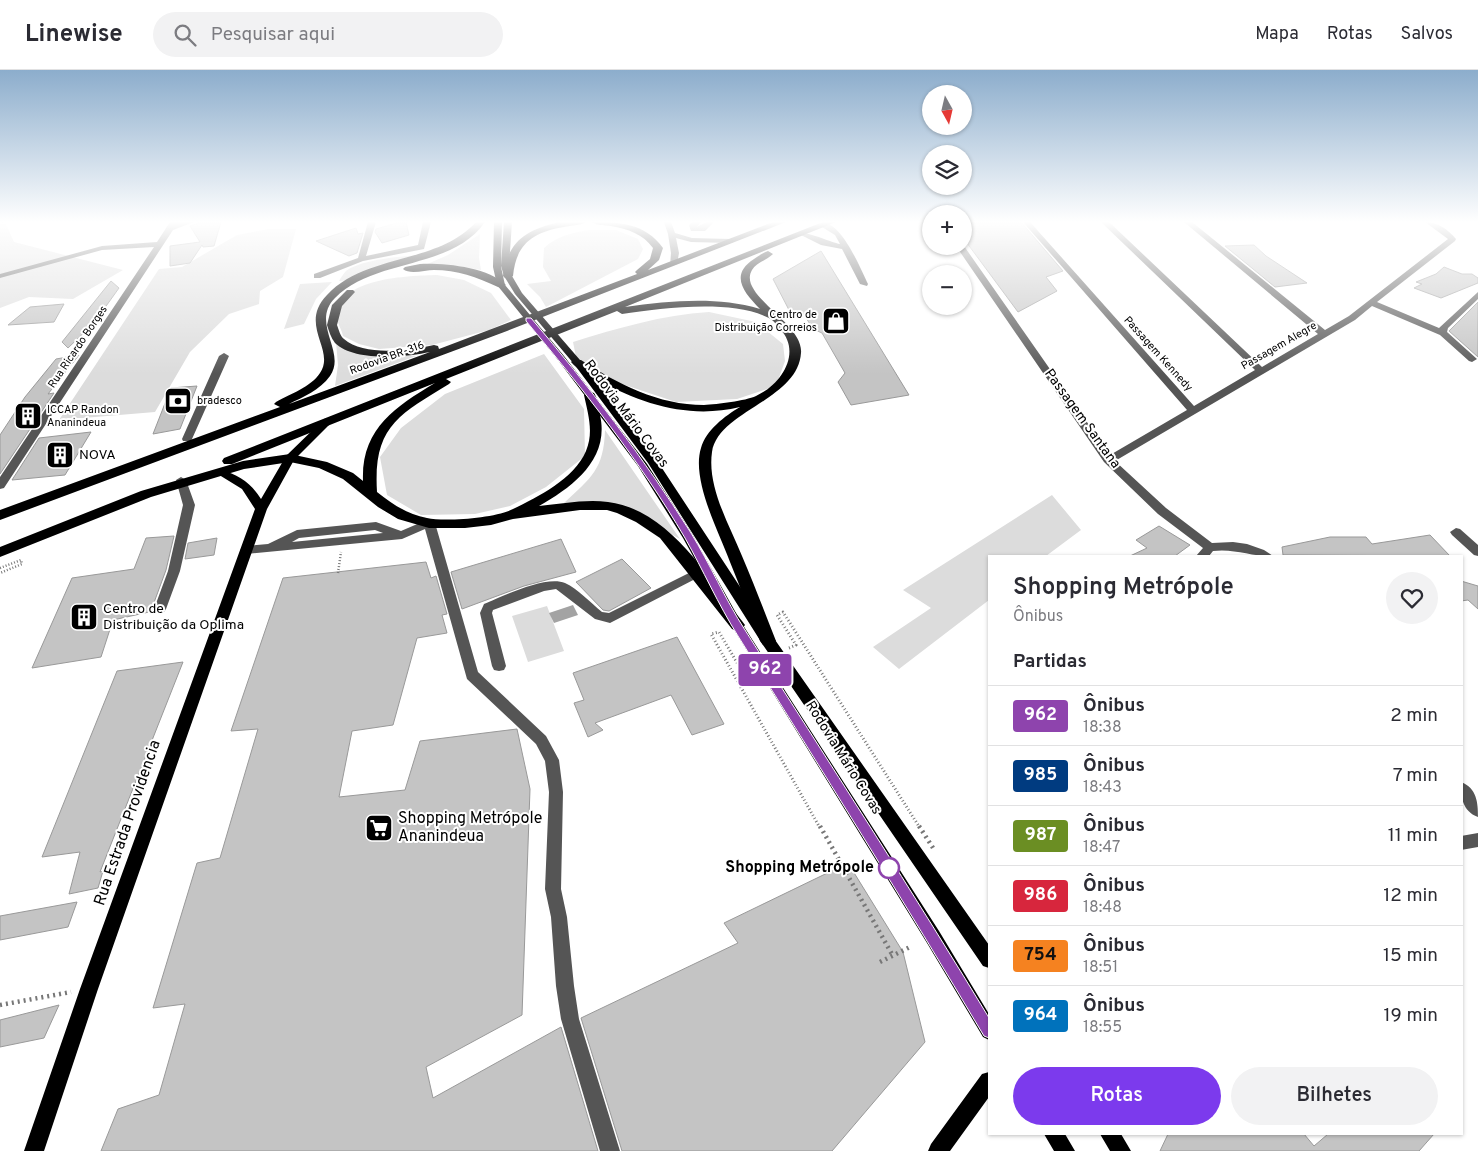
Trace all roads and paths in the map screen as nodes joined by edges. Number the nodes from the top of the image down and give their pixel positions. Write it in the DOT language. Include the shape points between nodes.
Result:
graph roads {
  1 [pos="13,272"];
  2 [pos="141,272"];
  3 [pos="326,272"];
  4 [pos="375,272"];
  5 [pos="394,272"];
  6 [pos="472,272"];
  7 [pos="498,272"];
  8 [pos="507,272"];
  9 [pos="509,272"];
  10 [pos="638,272"];
  11 [pos="652,272"];
  12 [pos="705,272"];
  13 [pos="746,272"];
  14 [pos="858,272"];
  15 [pos="978,272"];
  16 [pos="1071,272"];
  17 [pos="1157,272"];
  18 [pos="1249,272"];
  19 [pos="1410,272"];
  20 [pos="0,276"];
  21 [pos="317,276"];
  22 [pos="508,276"];
  23 [pos="864,284"];
  24 [pos="501,285"];
  25 [pos="1478,294"];
  26 [pos="586,298"];
  27 [pos="1372,303"];
  28 [pos="774,316"];
  29 [pos="592,317"];
  30 [pos="504,329"];
  31 [pos="1443,333"];
  32 [pos="1324,334"];
  33 [pos="224,356"];
  34 [pos="569,358"];
  35 [pos="1472,359"];
  36 [pos="478,361"];
  37 [pos="1261,371"];
  38 [pos="590,395"];
  39 [pos="765,395"];
  40 [pos="1194,410"];
  41 [pos="328,421"];
  42 [pos="187,439"];
  43 [pos="290,458"];
  44 [pos="1108,460"];
  45 [pos="130,468"];
  46 [pos="221,473"];
  47 [pos="182,482"];
  48 [pos="0,485"];
  49 [pos="370,492"];
  50 [pos="261,509"];
  51 [pos="0,514"];
  52 [pos="513,514"];
  53 [pos="428,523"];
  54 [pos="1456,532"];
  55 [pos="1210,547"];
  56 [pos="246,550"];
  57 [pos="0,552"];
  58 [pos="1478,552"];
  59 [pos="1203,555"];
  60 [pos="1265,555"];
  61 [pos="0,568"];
  62 [pos="0,573"];
  63 [pos="697,573"];
  64 [pos="160,609"];
  65 [pos="737,625"];
  66 [pos="768,641"];
  67 [pos="804,643"];
  68 [pos="499,666"];
  69 [pos="732,670"];
  70 [pos="1463,791"];
  71 [pos="1478,810"];
  72 [pos="1478,840"];
  73 [pos="1463,843"];
  74 [pos="925,867"];
  75 [pos="912,946"];
  76 [pos="894,956"];
  77 [pos="988,959"];
  78 [pos="880,962"];
  79 [pos="89,989"];
  80 [pos="0,1005"];
  81 [pos="988,1029"];
  82 [pos="988,1081"];
  83 [pos="1055,1135"];
  84 [pos="34,1151"];
  85 [pos="610,1151"];
  86 [pos="938,1151"];
  87 [pos="1065,1151"];
  1 -- 20 [label="street"];
  2 -- 48 [label="street, Rua Ricardo Borges"];
  3 -- 21 [label="street"];
  4 -- 42 [label="highway" via="331,296 321,313 320,332 330,363 326,374 315,385 280,404"];
  5 -- 30 [label="highway" via="354,288 337,305 332,325 341,342 356,348 400,353 430,349"];
  6 -- 24 [label="highway"];
  7 -- 24 [label="main road"];
  8 -- 22 [label="main road"];
  9 -- 22 [label="highway"];
  10 -- 26 [label="highway"];
  11 -- 26 [label="highway, Rodovia BR-316"];
  12 -- 29 [label="highway"];
  13 -- 28 [label="highway" via="746,286"];
  14 -- 23 [label="street"];
  15 -- 44 [label="street, Passagem Santana"];
  16 -- 40 [label="street, Passagem Kennedy"];
  17 -- 37 [label="street"];
  18 -- 32 [label="street"];
  19 -- 27 [label="street, Passagem Alegre"];
  22 -- 34 [label="main road"];
  24 -- 34 [label="main road"];
  25 -- 31 [label="street" via="1444,327"];
  26 -- 30 [label="highway, Rodovia BR-316"];
  27 -- 31 [label="street"];
  27 -- 32 [label="street, Passagem Alegre"];
  28 -- 29 [label="highway" via="741,306 687,302"];
  28 -- 39 [label="highway" via="792,336 796,351 783,380"];
  29 -- 36 [label="highway"];
  30 -- 45 [label="highway, Rodovia BR-316"];
  31 -- 35 [label="street"];
  32 -- 37 [label="street, Passagem Alegre"];
  33 -- 42 [label="street"];
  34 -- 38 [label="main road, Rodovia Mário Covas"];
  34 -- 39 [label="highway" via="628,393 670,405 719,406"];
  34 -- 66 [label="main road, Rodovia Mário Covas" via="652,461"];
  36 -- 41 [label="highway"];
  36 -- 49 [label="highway" via="405,408 384,426 370,455"];
  37 -- 40 [label="street, Passagem Alegre"];
  38 -- 52 [label="highway" via="596,436 581,471 542,499"];
  38 -- 65 [label="main road, Rodovia Mário Covas" via="652,480"];
  39 -- 66 [label="highway" via="730,419 714,436 707,448 706,473 714,503"];
  40 -- 44 [label="street, Passagem Alegre"];
  41 -- 43 [label="main road, Rua Estrada Providencia"];
  41 -- 47 [label="highway"];
  42 -- 45 [label="highway" via="146,455"];
  43 -- 46 [label="highway" via="258,462"];
  43 -- 49 [label="highway" via="332,469"];
  43 -- 50 [label="main road, Rua Estrada Providencia"];
  44 -- 55 [label="street, Passagem Santana" via="1162,511"];
  45 -- 51 [label="highway, Rodovia BR-316"];
  46 -- 47 [label="highway"];
  46 -- 50 [label="main road" via="247,486"];
  47 -- 57 [label="highway"];
  47 -- 64 [label="street" via="189,505 174,570"];
  49 -- 53 [label="highway" via="404,516"];
  50 -- 56 [label="main road, Rua Estrada Providencia"];
  52 -- 53 [label="highway" via="465,523"];
  52 -- 63 [label="highway" via="580,506 607,506 621,510 641,518 665,535"];
  53 -- 56 [label="street" via="402,535"];
  53 -- 85 [label="street" via="472,676 541,740 552,760 556,792 553,889 559,917 565,986 570,1019"];
  54 -- 58 [label="street"];
  55 -- 59 [label="street"];
  55 -- 60 [label="street" via="1243,546"];
  56 -- 79 [label="main road, Rua Estrada Providencia"];
  61 -- 62 [label="path" via="21,560 22,564"];
  63 -- 65 [label="highway"];
  63 -- 68 [label="street" via="610,618 599,616 556,585 488,607 486,613"];
  65 -- 81 [label="main road, Rodovia Mário Covas"];
  66 -- 74 [label="main road, Rodovia Mário Covas"];
  67 -- 74 [label="path" via="941,859"];
  69 -- 76 [label="path"];
  70 -- 71 [label="street"];
  72 -- 73 [label="street"];
  74 -- 77 [label="main road, Rodovia Mário Covas"];
  75 -- 76 [label="path"];
  76 -- 78 [label="path"];
  79 -- 80 [label="path"];
  79 -- 84 [label="main road, Rua Estrada Providencia"];
  82 -- 86 [label="main road"];
  83 -- 87 [label="main road"];
}
